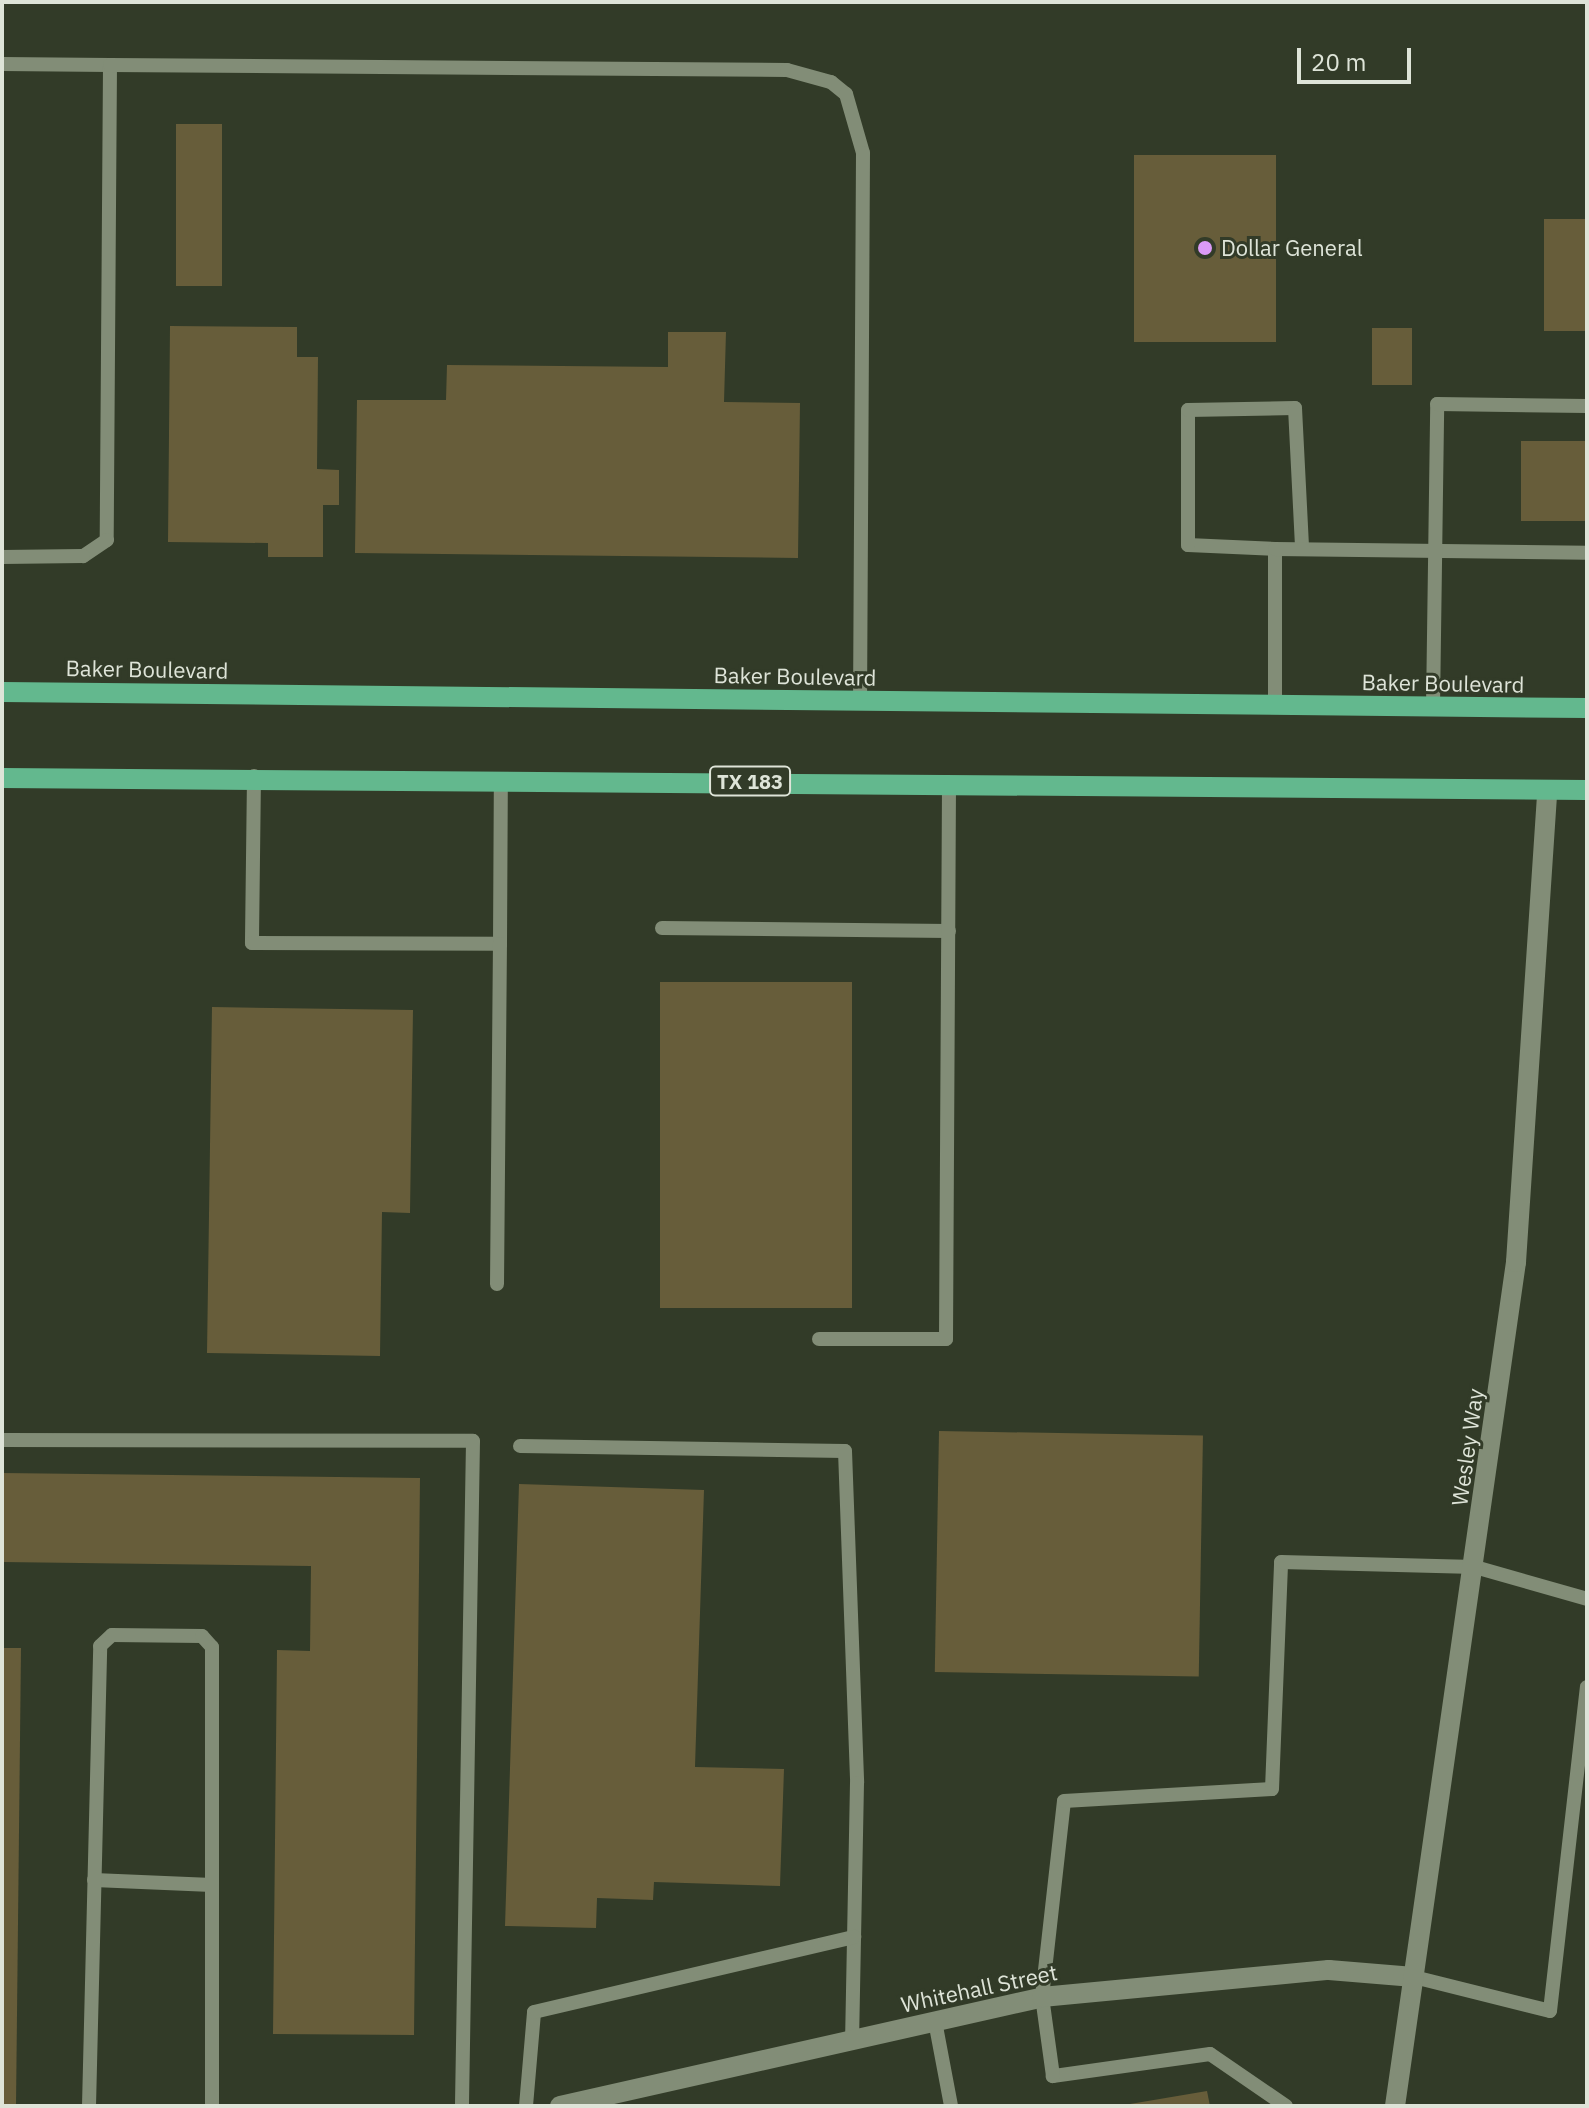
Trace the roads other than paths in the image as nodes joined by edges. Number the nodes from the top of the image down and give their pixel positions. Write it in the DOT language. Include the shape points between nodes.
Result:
graph roads {
  1 [pos="2,64"];
  2 [pos="110,65"];
  3 [pos="1587,406"];
  4 [pos="1302,546"];
  5 [pos="1275,549"];
  6 [pos="1433,551"];
  7 [pos="1587,553"];
  8 [pos="2,557"];
  9 [pos="2,692"];
  10 [pos="860,701"];
  11 [pos="1275,705"];
  12 [pos="1433,707"];
  13 [pos="1587,708"];
  14 [pos="254,776"];
  15 [pos="2,778"];
  16 [pos="501,779"];
  17 [pos="949,784"];
  18 [pos="1547,790"];
  19 [pos="1587,790"];
  20 [pos="662,928"];
  21 [pos="949,931"];
  22 [pos="500,944"];
  23 [pos="497,1284"];
  24 [pos="819,1339"];
  25 [pos="2,1440"];
  26 [pos="520,1446"];
  27 [pos="1475,1567"];
  28 [pos="1587,1599"];
  29 [pos="1587,1687"];
  30 [pos="94,1880"];
  31 [pos="212,1885"];
  32 [pos="854,1937"];
  33 [pos="1414,1977"];
  34 [pos="1042,1997"];
  35 [pos="935,2021"];
  36 [pos="852,2040"];
  37 [pos="89,2106"];
  38 [pos="212,2106"];
  39 [pos="462,2106"];
  40 [pos="526,2106"];
  41 [pos="560,2106"];
  42 [pos="951,2106"];
  43 [pos="1286,2106"];
  44 [pos="1395,2106"];
  1 -- 2 [label="lane"];
  2 -- 8 [label="lane" via="107,540 83,556"];
  2 -- 10 [label="lane" via="787,70 831,82 846,94 863,153"];
  3 -- 6 [label="lane" via="1437,404"];
  4 -- 5 [label="lane"];
  4 -- 5 [label="lane" via="1295,408 1188,410 1188,545"];
  4 -- 6 [label="lane"];
  5 -- 11 [label="lane"];
  6 -- 7 [label="lane"];
  6 -- 12 [label="lane"];
  9 -- 10 [label="main road, Baker Boulevard"];
  10 -- 11 [label="main road, Baker Boulevard"];
  11 -- 12 [label="main road, Baker Boulevard"];
  12 -- 13 [label="main road, Baker Boulevard"];
  14 -- 15 [label="main road, TX 183"];
  14 -- 16 [label="main road, TX 183"];
  14 -- 22 [label="lane" via="252,943"];
  16 -- 17 [label="main road, TX 183"];
  16 -- 22 [label="lane"];
  17 -- 18 [label="main road, TX 183"];
  17 -- 21 [label="lane"];
  18 -- 19 [label="main road, TX 183"];
  18 -- 27 [label="street, Wesley Way" via="1516,1262"];
  20 -- 21 [label="lane"];
  21 -- 24 [label="lane" via="946,1339"];
  22 -- 23 [label="lane"];
  25 -- 39 [label="lane" via="473,1441"];
  26 -- 32 [label="lane" via="845,1451 857,1783"];
  27 -- 28 [label="lane"];
  27 -- 33 [label="street, Wesley Way"];
  27 -- 34 [label="lane" via="1281,1562 1272,1789 1064,1801"];
  29 -- 33 [label="lane" via="1550,2011"];
  30 -- 31 [label="lane"];
  30 -- 31 [label="lane" via="100,1646 112,1635 202,1636 212,1647"];
  30 -- 37 [label="lane"];
  31 -- 38 [label="lane"];
  32 -- 36 [label="lane"];
  32 -- 40 [label="lane" via="534,2012"];
  33 -- 34 [label="street, Whitehall Street" via="1329,1970"];
  33 -- 44 [label="street, Wesley Way"];
  34 -- 35 [label="street, Whitehall Street"];
  34 -- 43 [label="lane" via="1053,2076 1210,2054"];
  35 -- 36 [label="street, Whitehall Street"];
  35 -- 42 [label="lane"];
  36 -- 41 [label="street, Whitehall Street"];
}
